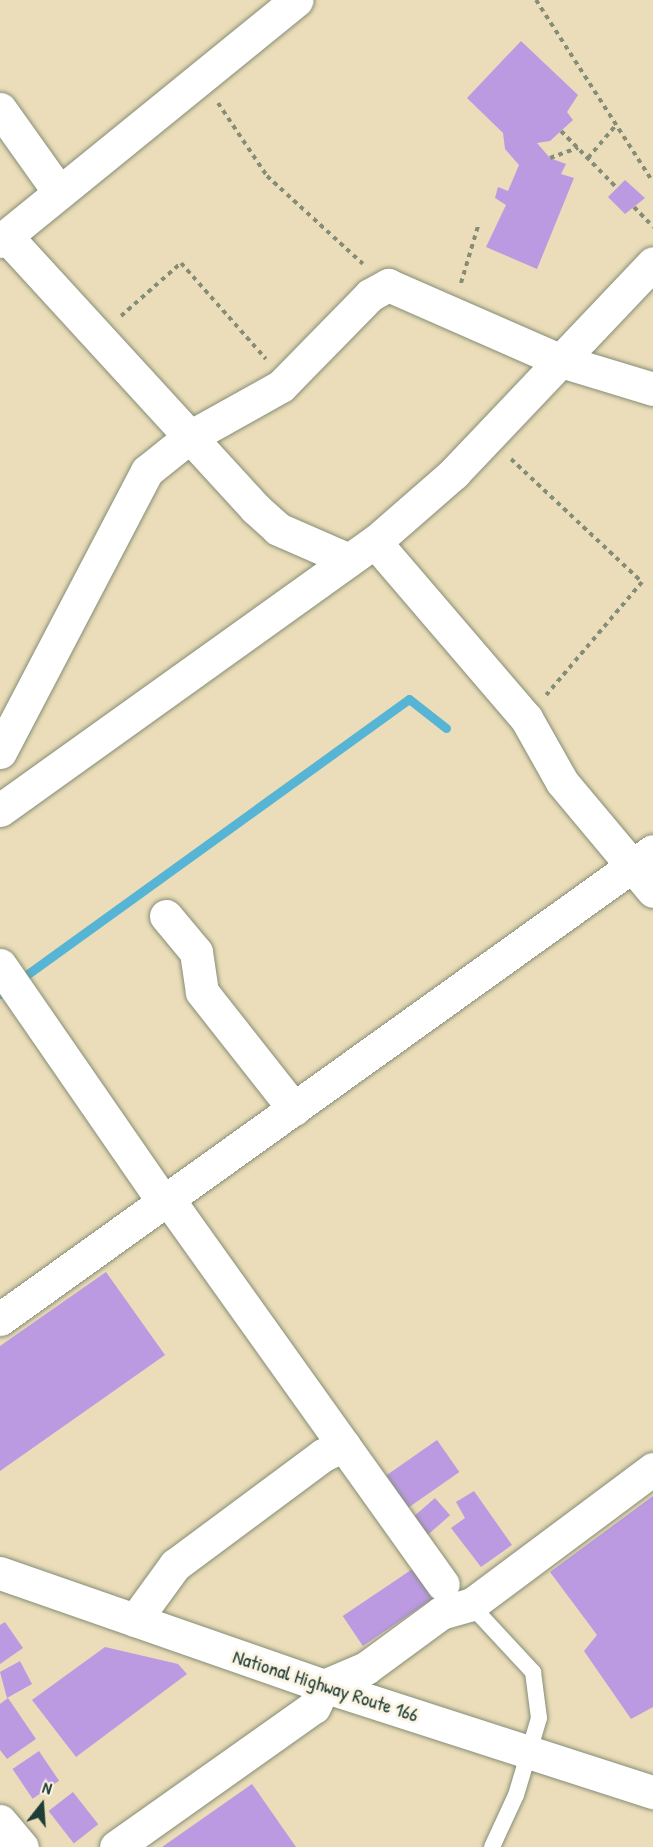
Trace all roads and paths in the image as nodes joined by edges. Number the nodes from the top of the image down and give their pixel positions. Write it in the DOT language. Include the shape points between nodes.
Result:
graph roads {
  1 [pos="297,0"];
  2 [pos="536,0"];
  3 [pos="200,82"];
  4 [pos="0,109"];
  5 [pos="616,125"];
  6 [pos="561,131"];
  7 [pos="578,148"];
  8 [pos="550,158"];
  9 [pos="588,158"];
  10 [pos="653,182"];
  11 [pos="617,188"];
  12 [pos="59,192"];
  13 [pos="634,207"];
  14 [pos="478,226"];
  15 [pos="653,227"];
  16 [pos="3,238"];
  17 [pos="653,263"];
  18 [pos="388,285"];
  19 [pos="453,310"];
  20 [pos="95,339"];
  21 [pos="561,361"];
  22 [pos="281,386"];
  23 [pos="653,389"];
  24 [pos="188,438"];
  25 [pos="488,438"];
  26 [pos="362,551"];
  27 [pos="526,718"];
  28 [pos="0,752"];
  29 [pos="0,810"];
  30 [pos="644,858"];
  31 [pos="653,891"];
  32 [pos="166,916"];
  33 [pos="8,979"];
  34 [pos="294,1109"];
  35 [pos="166,1201"];
  36 [pos="0,1319"];
  37 [pos="344,1445"];
  38 [pos="653,1470"];
  39 [pos="0,1573"];
  40 [pos="443,1584"];
  41 [pos="472,1604"];
  42 [pos="135,1620"];
  43 [pos="324,1686"];
  44 [pos="528,1749"];
  45 [pos="653,1792"];
  46 [pos="0,1821"];
  47 [pos="22,1847"];
  48 [pos="116,1847"];
  49 [pos="492,1847"];
  1 -- 3 [label="main road"];
  2 -- 5 [label="path"];
  3 -- 12 [label="main road"];
  3 -- 18 [label="path" via="267,176"];
  4 -- 12 [label="main road"];
  5 -- 9 [label="path"];
  5 -- 10 [label="path"];
  6 -- 7 [label="path"];
  7 -- 8 [label="path"];
  7 -- 9 [label="path"];
  9 -- 11 [label="path"];
  12 -- 16 [label="main road"];
  13 -- 15 [label="path"];
  14 -- 19 [label="path"];
  16 -- 20 [label="main road"];
  17 -- 21 [label="main road"];
  18 -- 19 [label="main road"];
  18 -- 22 [label="main road" via="370,295"];
  19 -- 21 [label="main road"];
  20 -- 22 [label="path" via="181,263 264,354"];
  20 -- 24 [label="main road"];
  21 -- 23 [label="main road"];
  21 -- 25 [label="main road"];
  22 -- 24 [label="main road"];
  24 -- 26 [label="main road" via="278,529"];
  24 -- 28 [label="main road" via="147,471"];
  25 -- 26 [label="main road"];
  25 -- 27 [label="path" via="642,582"];
  26 -- 27 [label="main road"];
  26 -- 29 [label="main road"];
  27 -- 30 [label="main road" via="562,782 613,848"];
  30 -- 31 [label="main road"];
  30 -- 34 [label="main road"];
  32 -- 34 [label="main road" via="196,952 202,992"];
  33 -- 35 [label="main road"];
  34 -- 35 [label="main road"];
  35 -- 36 [label="main road"];
  35 -- 37 [label="main road"];
  37 -- 40 [label="main road"];
  37 -- 42 [label="main road" via="323,1455 174,1565"];
  38 -- 41 [label="main road"];
  39 -- 42 [label="main road, National Highway Route 166"];
  40 -- 41 [label="lane"];
  41 -- 43 [label="main road" via="441,1613 366,1668"];
  41 -- 44 [label="lane" via="532,1672 539,1718"];
  42 -- 43 [label="main road, National Highway Route 166"];
  43 -- 44 [label="main road, National Highway Route 166"];
  43 -- 48 [label="main road" via="314,1707"];
  44 -- 45 [label="main road, National Highway Route 166"];
  44 -- 49 [label="lane" via="516,1795"];
  46 -- 47 [label="main road"];
}
